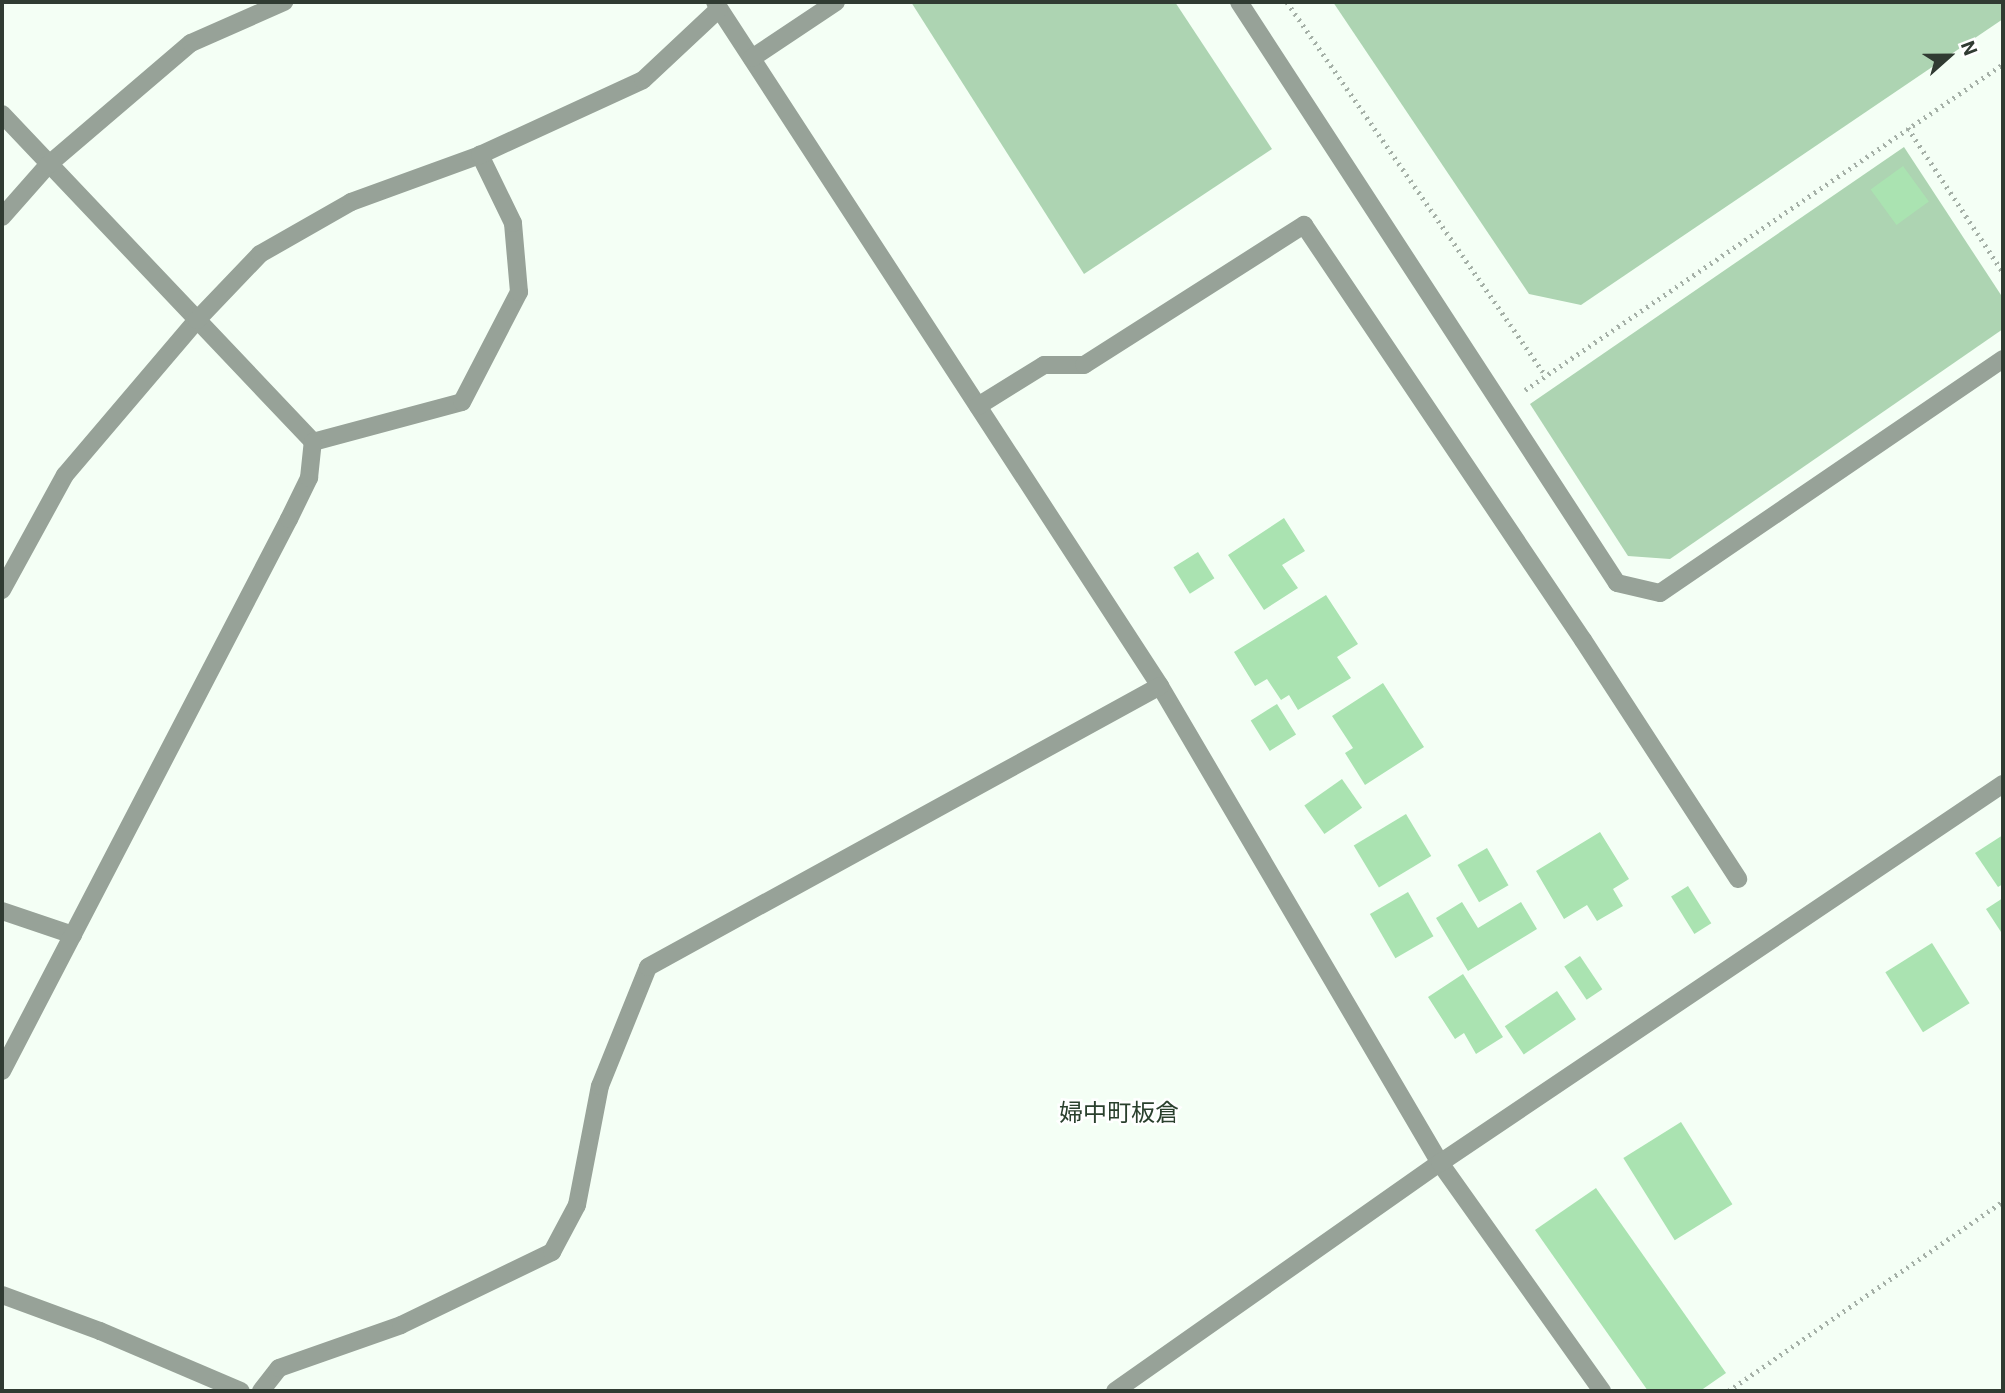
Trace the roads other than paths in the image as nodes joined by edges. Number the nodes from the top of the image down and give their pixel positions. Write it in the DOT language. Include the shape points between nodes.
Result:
graph roads {
  1 [pos="285,2"];
  2 [pos="836,2"];
  3 [pos="1239,2"];
  4 [pos="717,5"];
  5 [pos="752,58"];
  6 [pos="2,114"];
  7 [pos="480,155"];
  8 [pos="48,165"];
  9 [pos="2,217"];
  10 [pos="197,320"];
  11 [pos="2003,359"];
  12 [pos="978,405"];
  13 [pos="313,442"];
  14 [pos="2,590"];
  15 [pos="1160,686"];
  16 [pos="2003,784"];
  17 [pos="1738,879"];
  18 [pos="2,911"];
  19 [pos="73,935"];
  20 [pos="2,1072"];
  21 [pos="1440,1163"];
  22 [pos="2,1295"];
  23 [pos="241,1391"];
  24 [pos="261,1391"];
  25 [pos="1115,1391"];
  26 [pos="1602,1391"];
  1 -- 8 [label="street" via="191,43"];
  2 -- 5 [label="street"];
  3 -- 11 [label="street" via="1617,583 1660,593"];
  4 -- 5 [label="street"];
  4 -- 7 [label="street" via="643,80"];
  5 -- 12 [label="street"];
  6 -- 8 [label="street"];
  7 -- 10 [label="street" via="351,202 260,254"];
  7 -- 13 [label="street" via="513,223 519,292 462,402"];
  8 -- 9 [label="street"];
  8 -- 10 [label="street"];
  10 -- 13 [label="street"];
  10 -- 14 [label="street" via="65,475"];
  12 -- 15 [label="street"];
  12 -- 17 [label="street" via="1044,365 1084,365 1304,225"];
  13 -- 19 [label="street" via="309,478"];
  15 -- 21 [label="street"];
  15 -- 24 [label="street" via="649,967 600,1086 577,1205 552,1252 401,1325 279,1368"];
  16 -- 21 [label="street"];
  18 -- 19 [label="street"];
  19 -- 20 [label="street"];
  21 -- 25 [label="street"];
  21 -- 26 [label="street"];
  22 -- 23 [label="street"];
}
